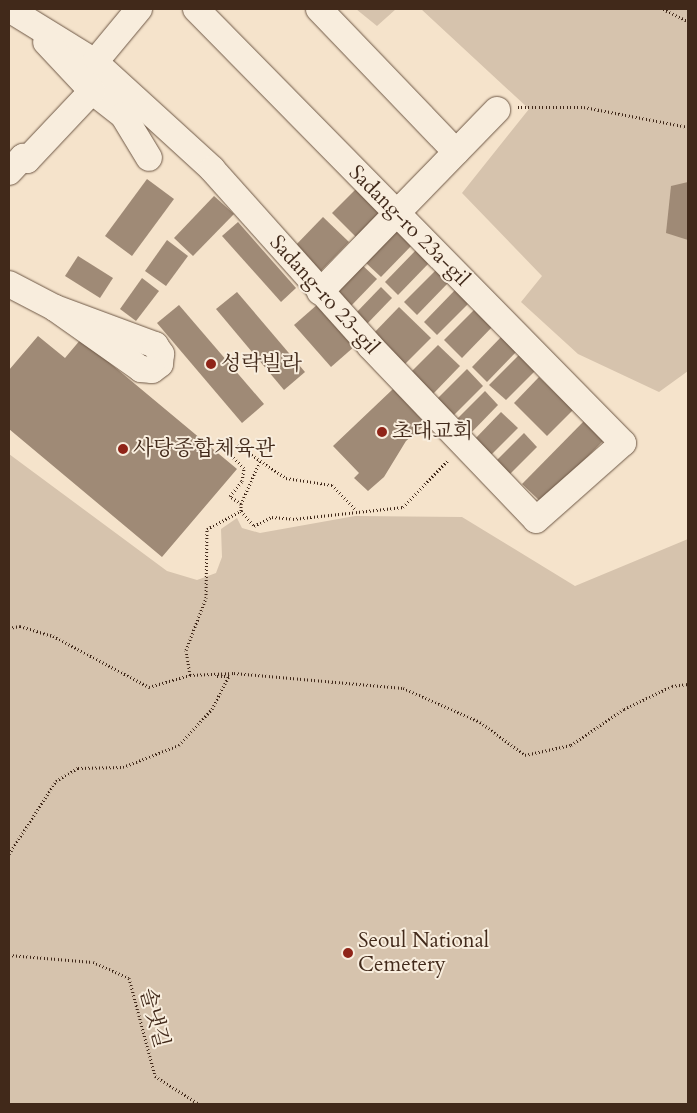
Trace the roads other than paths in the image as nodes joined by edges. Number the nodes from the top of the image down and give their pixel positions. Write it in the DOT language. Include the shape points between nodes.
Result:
graph roads {
  1 [pos="139,9"];
  2 [pos="196,9"];
  3 [pos="319,9"];
  4 [pos="14,14"];
  5 [pos="95,62"];
  6 [pos="92,92"];
  7 [pos="497,110"];
  8 [pos="456,152"];
  9 [pos="149,158"];
  10 [pos="9,172"];
  11 [pos="396,213"];
  12 [pos="9,284"];
  13 [pos="320,292"];
  14 [pos="55,308"];
  15 [pos="623,443"];
  1 -- 5 [label="street"];
  2 -- 11 [label="street, Sadang-ro 23a-gil"];
  3 -- 8 [label="street"];
  4 -- 5 [label="street, Sadang-ro 23-gil"];
  4 -- 6 [label="street"];
  5 -- 13 [label="street, Sadang-ro 23-gil" via="212,169"];
  6 -- 9 [label="street" via="124,115"];
  6 -- 10 [label="street" via="27,160 23,157"];
  7 -- 8 [label="street"];
  8 -- 11 [label="street"];
  11 -- 13 [label="street"];
  11 -- 15 [label="street, Sadang-ro 23a-gil"];
  12 -- 14 [label="street"];
  13 -- 15 [label="street, Sadang-ro 23-gil" via="536,520"];
}
